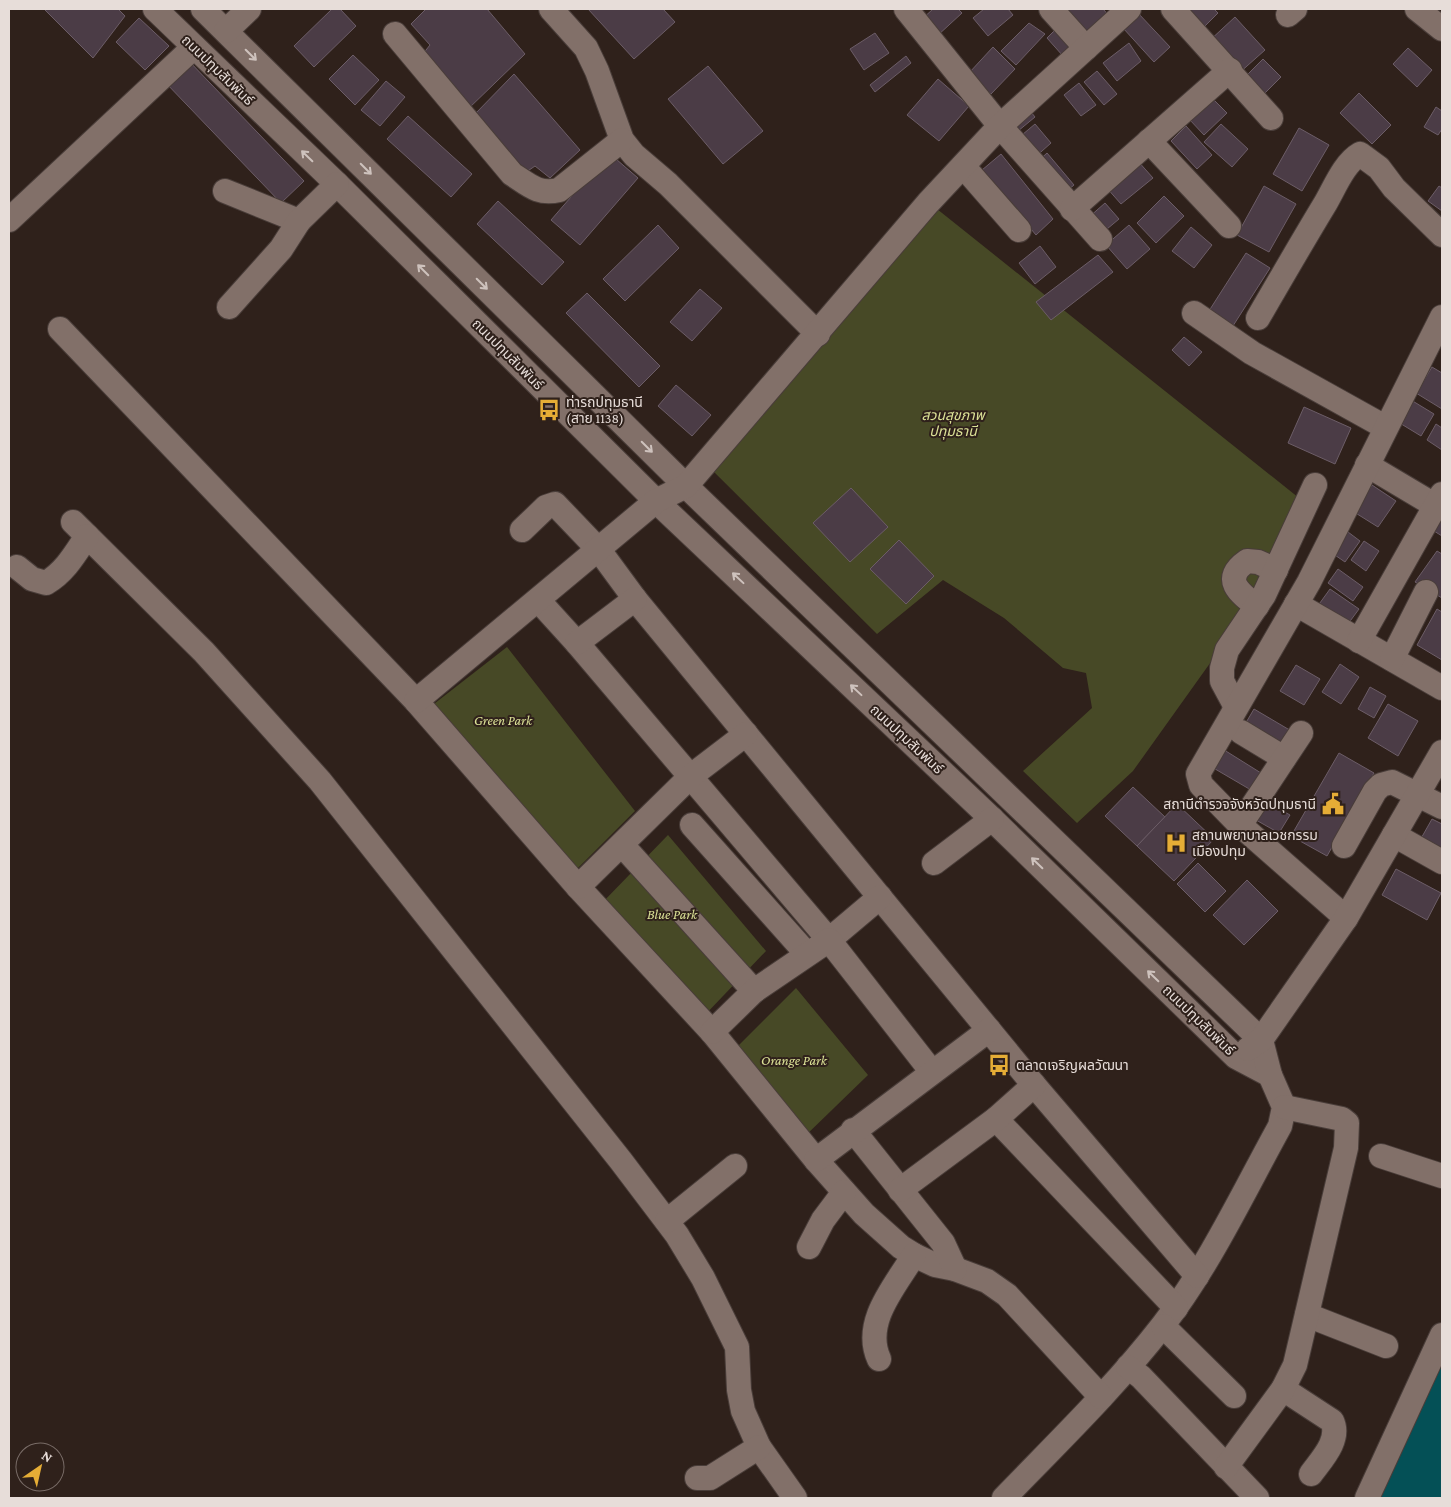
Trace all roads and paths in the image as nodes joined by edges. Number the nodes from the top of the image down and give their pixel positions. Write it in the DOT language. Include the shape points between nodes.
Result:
graph roads {
  1 [pos="155,9"];
  2 [pos="203,9"];
  3 [pos="249,9"];
  4 [pos="551,9"];
  5 [pos="906,9"];
  6 [pos="1050,9"];
  7 [pos="1129,9"];
  8 [pos="1173,9"];
  9 [pos="1423,11"];
  10 [pos="1442,29"];
  11 [pos="226,31"];
  12 [pos="395,34"];
  13 [pos="194,47"];
  14 [pos="1086,48"];
  15 [pos="1230,70"];
  16 [pos="1271,118"];
  17 [pos="1000,126"];
  18 [pos="622,140"];
  19 [pos="1149,141"];
  20 [pos="963,166"];
  21 [pos="337,184"];
  22 [pos="226,191"];
  23 [pos="1072,209"];
  24 [pos="9,220"];
  25 [pos="298,221"];
  26 [pos="1229,226"];
  27 [pos="1019,230"];
  28 [pos="1442,234"];
  29 [pos="1100,239"];
  30 [pos="229,307"];
  31 [pos="1194,313"];
  32 [pos="1442,317"];
  33 [pos="1258,318"];
  34 [pos="60,329"];
  35 [pos="818,334"];
  36 [pos="1385,427"];
  37 [pos="1367,465"];
  38 [pos="1315,485"];
  39 [pos="686,486"];
  40 [pos="1439,500"];
  41 [pos="656,501"];
  42 [pos="522,530"];
  43 [pos="599,550"];
  44 [pos="17,567"];
  45 [pos="1276,570"];
  46 [pos="1426,592"];
  47 [pos="635,599"];
  48 [pos="538,600"];
  49 [pos="1296,604"];
  50 [pos="1257,606"];
  51 [pos="1359,641"];
  52 [pos="577,643"];
  53 [pos="1392,659"];
  54 [pos="1442,688"];
  55 [pos="416,701"];
  56 [pos="1236,707"];
  57 [pos="1241,732"];
  58 [pos="1301,733"];
  59 [pos="746,734"];
  60 [pos="1442,752"];
  61 [pos="1284,758"];
  62 [pos="691,776"];
  63 [pos="1418,794"];
  64 [pos="1442,807"];
  65 [pos="992,820"];
  66 [pos="692,825"];
  67 [pos="1240,825"];
  68 [pos="737,830"];
  69 [pos="1394,835"];
  70 [pos="623,846"];
  71 [pos="1344,846"];
  72 [pos="717,852"];
  73 [pos="1442,862"];
  74 [pos="934,863"];
  75 [pos="578,888"];
  76 [pos="880,897"];
  77 [pos="1346,918"];
  78 [pos="829,940"];
  79 [pos="807,954"];
  80 [pos="754,991"];
  81 [pos="989,1030"];
  82 [pos="712,1032"];
  83 [pos="1261,1040"];
  84 [pos="1236,1057"];
  85 [pos="932,1072"];
  86 [pos="1270,1075"];
  87 [pos="1034,1085"];
  88 [pos="1284,1107"];
  89 [pos="996,1118"];
  90 [pos="853,1130"];
  91 [pos="1381,1156"];
  92 [pos="816,1160"];
  93 [pos="735,1166"];
  94 [pos="1442,1176"];
  95 [pos="900,1190"];
  96 [pos="844,1192"];
  97 [pos="667,1221"];
  98 [pos="809,1247"];
  99 [pos="914,1255"];
  100 [pos="955,1269"];
  101 [pos="1198,1276"];
  102 [pos="1306,1316"];
  103 [pos="1169,1317"];
  104 [pos="1442,1335"];
  105 [pos="1386,1346"];
  106 [pos="879,1359"];
  107 [pos="1128,1367"];
  108 [pos="1282,1389"];
  109 [pos="1234,1396"];
  110 [pos="1101,1397"];
  111 [pos="759,1447"];
  112 [pos="1226,1467"];
  113 [pos="1311,1474"];
  114 [pos="697,1478"];
  115 [pos="795,1498"];
  116 [pos="1004,1498"];
  117 [pos="1257,1498"];
  118 [pos="1367,1498"];
  1 -- 13 [label="street, ถนนปทุมสัมพันธ์"];
  2 -- 11 [label="street, ถนนปทุมสัมพันธ์"];
  3 -- 11 [label="street"];
  4 -- 18 [label="street" via="586,48"];
  5 -- 17 [label="street"];
  6 -- 14 [label="street"];
  7 -- 14 [label="street"];
  8 -- 15 [label="street"];
  9 -- 10 [label="street"];
  11 -- 39 [label="street, ถนนปทุมสัมพันธ์, one-way"];
  12 -- 18 [label="street" via="512,174 534,188 547,193 559,190"];
  21 -- 13 [label="street, ถนนปทุมสัมพันธ์, one-way"];
  13 -- 24 [label="street"];
  14 -- 17 [label="street"];
  15 -- 16 [label="street"];
  15 -- 19 [label="street"];
  17 -- 20 [label="street"];
  17 -- 23 [label="street"];
  18 -- 35 [label="street"];
  19 -- 23 [label="street"];
  19 -- 26 [label="street"];
  20 -- 27 [label="street"];
  20 -- 35 [label="street"];
  21 -- 25 [label="street"];
  41 -- 21 [label="street, ถนนปทุมสัมพันธ์, one-way"];
  22 -- 25 [label="street"];
  23 -- 29 [label="street"];
  25 -- 30 [label="street" via="280,249"];
  28 -- 33 [label="street" via="1394,188 1379,168 1360,154 1341,177"];
  31 -- 36 [label="street" via="1252,353"];
  32 -- 36 [label="street"];
  34 -- 55 [label="street"];
  35 -- 39 [label="street"];
  36 -- 37 [label="street"];
  37 -- 40 [label="street"];
  37 -- 49 [label="street"];
  38 -- 45 [label="street"];
  39 -- 41 [label="street"];
  39 -- 83 [label="street, ถนนปทุมสัมพันธ์"];
  40 -- 51 [label="street"];
  41 -- 43 [label="street"];
  65 -- 41 [label="street, ถนนปทุมสัมพันธ์, one-way"];
  42 -- 43 [label="street" via="546,507 555,504"];
  43 -- 47 [label="street"];
  43 -- 48 [label="street"];
  44 -- 97 [label="street" via="32,580 46,583 57,577 65,568 80,529 204,652 320,781"];
  45 -- 50 [label="street"];
  45 -- 50 [label="street" via="1247,561 1234,574 1234,584 1240,594"];
  46 -- 53 [label="street"];
  47 -- 52 [label="street"];
  47 -- 59 [label="street"];
  48 -- 52 [label="street"];
  48 -- 55 [label="street"];
  49 -- 51 [label="street"];
  49 -- 56 [label="street"];
  50 -- 56 [label="street" via="1227,650 1222,668 1222,681"];
  51 -- 53 [label="street"];
  52 -- 62 [label="street"];
  53 -- 54 [label="street"];
  55 -- 75 [label="street"];
  56 -- 67 [label="street" via="1199,769 1198,778"];
  57 -- 61 [label="street"];
  58 -- 61 [label="street"];
  59 -- 62 [label="street"];
  59 -- 76 [label="street"];
  60 -- 63 [label="street"];
  61 -- 67 [label="street"];
  62 -- 68 [label="street"];
  62 -- 70 [label="street"];
  63 -- 64 [label="street"];
  63 -- 69 [label="street"];
  63 -- 71 [label="street" via="1392,782 1381,785"];
  65 -- 74 [label="street"];
  84 -- 65 [label="street, ถนนปทุมสัมพันธ์, one-way"];
  66 -- 72 [label="street"];
  67 -- 77 [label="street"];
  68 -- 72 [label="street"];
  68 -- 78 [label="street"];
  69 -- 73 [label="street"];
  69 -- 77 [label="street"];
  70 -- 75 [label="street"];
  70 -- 80 [label="street"];
  72 -- 79 [label="street"];
  75 -- 82 [label="street"];
  76 -- 78 [label="street"];
  76 -- 81 [label="street"];
  77 -- 83 [label="street"];
  78 -- 79 [label="street"];
  78 -- 85 [label="street"];
  79 -- 80 [label="street"];
  80 -- 82 [label="street"];
  81 -- 85 [label="street"];
  81 -- 87 [label="street"];
  82 -- 92 [label="street"];
  83 -- 84 [label="street"];
  83 -- 86 [label="street"];
  84 -- 86 [label="street, ถนนปทุมสัมพันธ์"];
  85 -- 90 [label="street"];
  86 -- 88 [label="street"];
  87 -- 89 [label="street"];
  87 -- 101 [label="street"];
  88 -- 101 [label="street" via="1280,1126"];
  88 -- 102 [label="street" via="1338,1117 1347,1123 1346,1148"];
  89 -- 95 [label="street"];
  89 -- 103 [label="street"];
  90 -- 92 [label="street"];
  90 -- 95 [label="street"];
  91 -- 94 [label="street"];
  92 -- 96 [label="street"];
  93 -- 97 [label="street"];
  95 -- 100 [label="street" via="943,1243"];
  96 -- 98 [label="street" via="823,1220"];
  96 -- 99 [label="street" via="864,1214"];
  97 -- 111 [label="street" via="703,1278 737,1347 743,1411"];
  99 -- 100 [label="street" via="935,1265"];
  99 -- 106 [label="street" via="875,1323 872,1339"];
  100 -- 110 [label="street" via="988,1281 1007,1295"];
  101 -- 103 [label="street"];
  102 -- 105 [label="street"];
  102 -- 108 [label="street" via="1295,1366"];
  103 -- 107 [label="street"];
  103 -- 109 [label="street"];
  104 -- 118 [label="street"];
  107 -- 110 [label="street"];
  107 -- 112 [label="street"];
  108 -- 112 [label="street"];
  108 -- 113 [label="street" via="1332,1421 1336,1429 1334,1438"];
  110 -- 116 [label="street"];
  111 -- 114 [label="street" via="710,1478"];
  111 -- 115 [label="street"];
  112 -- 117 [label="street"];
}
